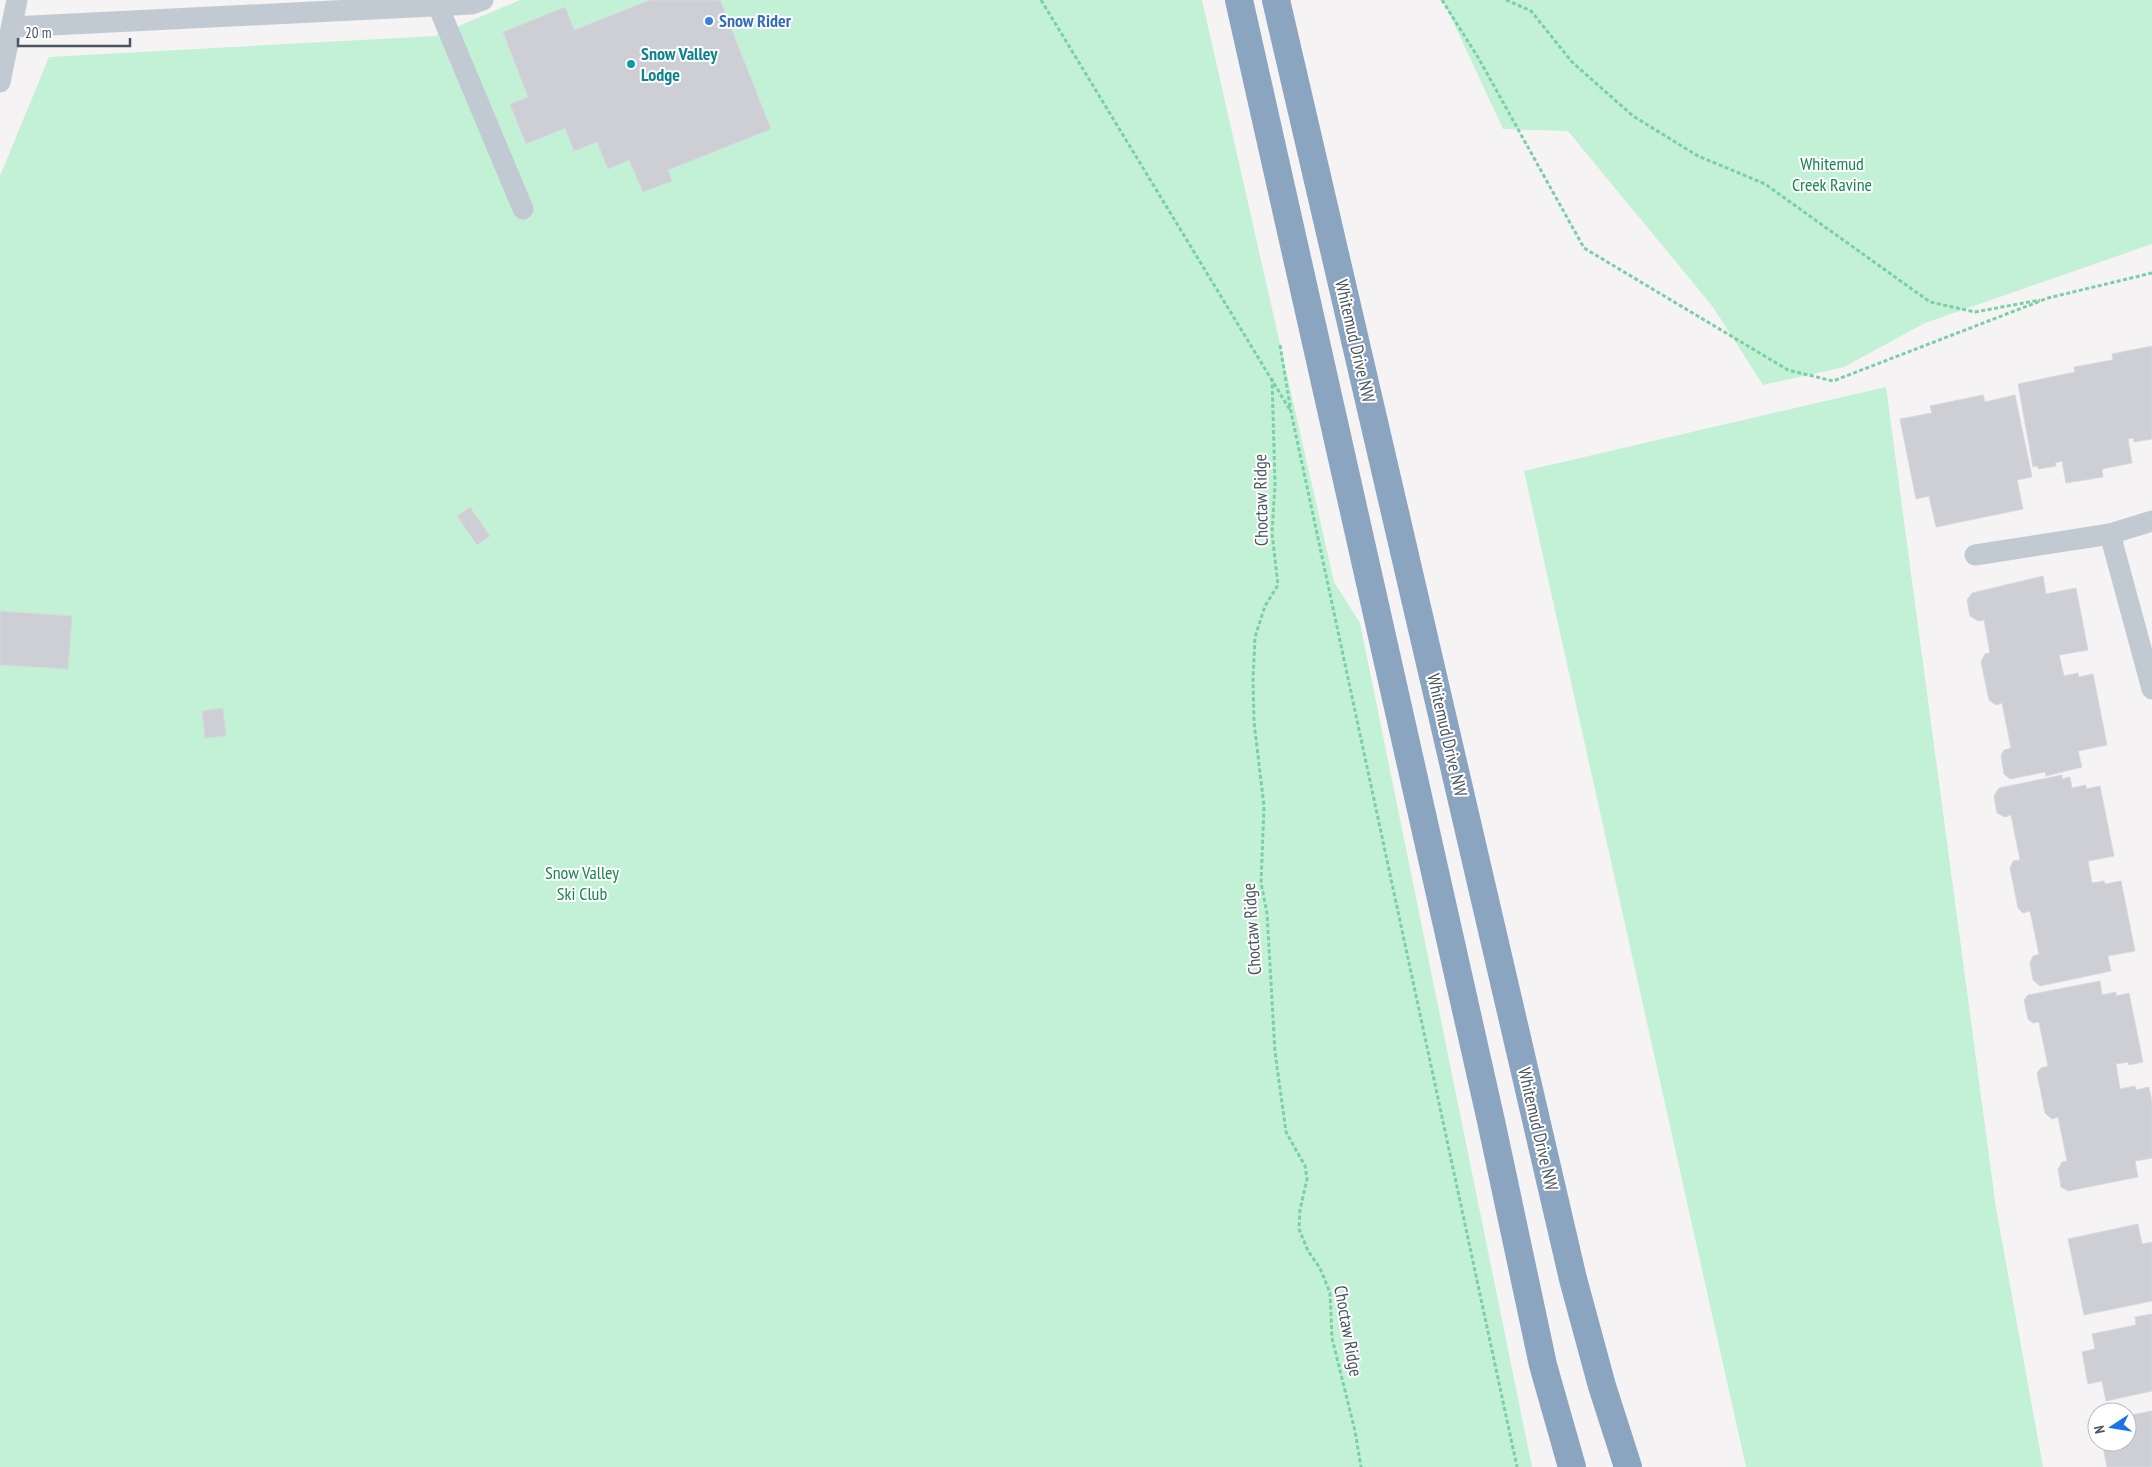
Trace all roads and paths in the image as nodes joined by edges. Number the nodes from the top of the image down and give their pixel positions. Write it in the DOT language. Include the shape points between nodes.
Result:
graph roads {
  1 [pos="17,0"];
  2 [pos="483,0"];
  3 [pos="1040,0"];
  4 [pos="1239,0"];
  5 [pos="1442,0"];
  6 [pos="1506,0"];
  7 [pos="438,6"];
  8 [pos="1279,12"];
  9 [pos="12,27"];
  10 [pos="0,82"];
  11 [pos="523,209"];
  12 [pos="2152,273"];
  13 [pos="2048,298"];
  14 [pos="1279,344"];
  15 [pos="1272,378"];
  16 [pos="1291,412"];
  17 [pos="2152,521"];
  18 [pos="2110,534"];
  19 [pos="1975,555"];
  20 [pos="2152,689"];
  21 [pos="1361,1467"];
  22 [pos="1517,1467"];
  23 [pos="1572,1467"];
  24 [pos="1628,1467"];
  1 -- 9 [label="lane"];
  2 -- 7 [label="lane" via="472,4"];
  3 -- 15 [label="path"];
  4 -- 23 [label="highway" via="1489,1111 1543,1365"];
  5 -- 13 [label="path" via="1480,59 1584,248 1788,370 1833,381"];
  6 -- 13 [label="path" via="1531,11 1572,62 1633,116 1698,156 1765,184 1930,302 1975,312"];
  7 -- 9 [label="lane"];
  7 -- 11 [label="lane"];
  8 -- 24 [label="highway, Whitemud Drive NW" via="1573,1279"];
  9 -- 10 [label="lane"];
  12 -- 13 [label="path"];
  14 -- 16 [label="path"];
  15 -- 16 [label="path"];
  15 -- 21 [label="path, Choctaw Ridge" via="1275,484 1272,533 1278,586 1265,606 1255,637 1253,680 1254,722 1264,806 1261,883 1267,913 1274,1052 1286,1132 1304,1166 1307,1179 1299,1229 1330,1293 1332,1338"];
  16 -- 22 [label="path"];
  17 -- 18 [label="lane"];
  18 -- 19 [label="lane"];
  18 -- 20 [label="lane"];
}
